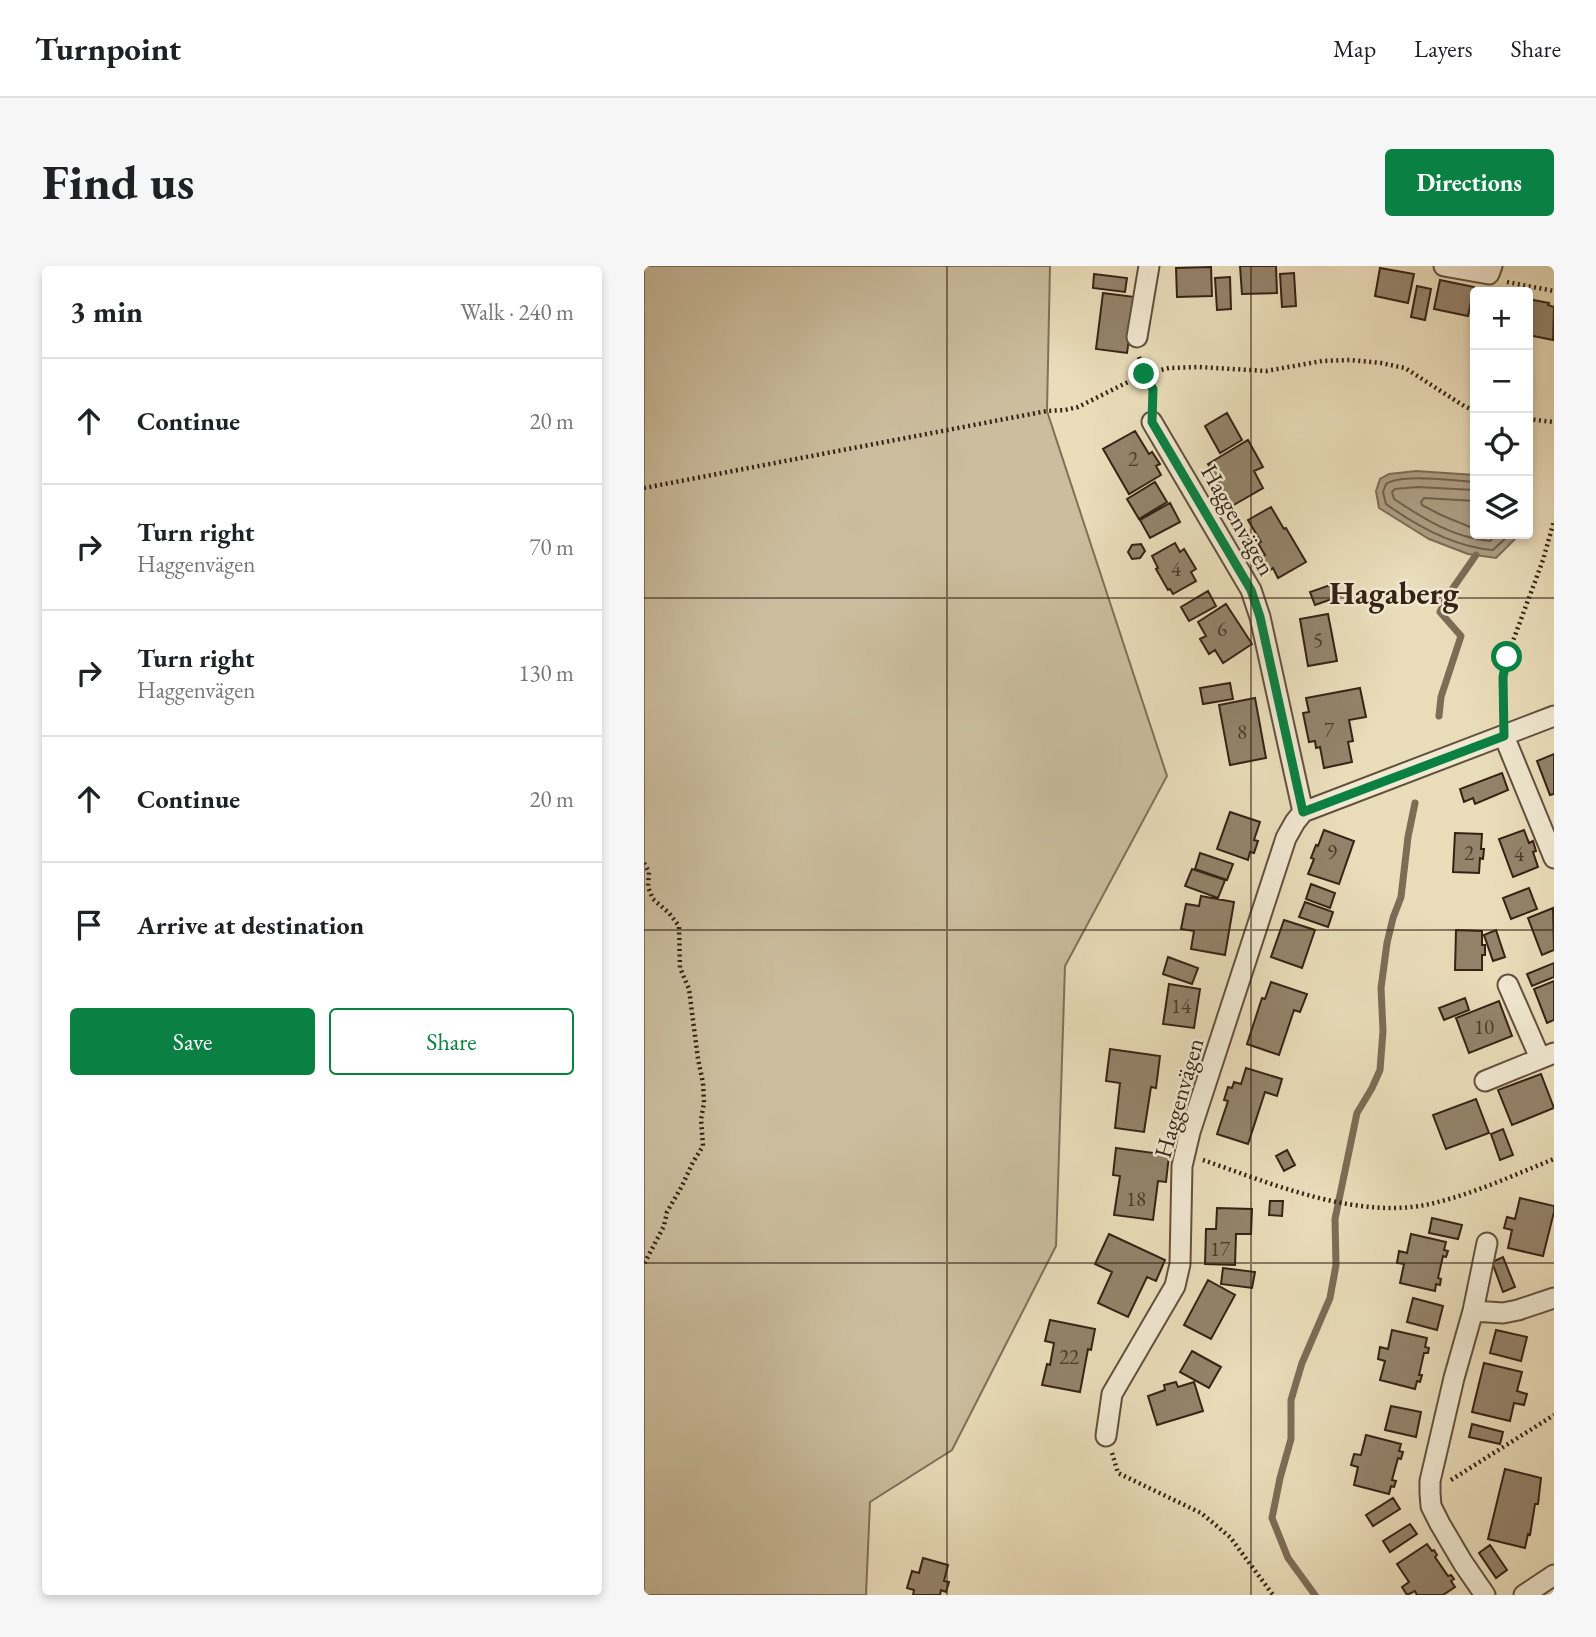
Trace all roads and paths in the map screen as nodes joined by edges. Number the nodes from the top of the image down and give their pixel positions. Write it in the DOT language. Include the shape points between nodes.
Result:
graph roads {
  1 [pos="1149,266"];
  2 [pos="1444,266"];
  3 [pos="1491,270"];
  4 [pos="1554,291"];
  5 [pos="1137,337"];
  6 [pos="1144,374"];
  7 [pos="1470,409"];
  8 [pos="1533,420"];
  9 [pos="1152,422"];
  10 [pos="1554,422"];
  11 [pos="644,488"];
  12 [pos="1554,522"];
  13 [pos="1554,716"];
  14 [pos="1504,736"];
  15 [pos="1303,812"];
  16 [pos="1549,830"];
  17 [pos="1554,858"];
  18 [pos="644,863"];
  19 [pos="1508,985"];
  20 [pos="1547,1056"];
  21 [pos="1485,1081"];
  22 [pos="1185,1156"];
  23 [pos="1554,1158"];
  24 [pos="1487,1243"];
  25 [pos="644,1264"];
  26 [pos="1554,1297"];
  27 [pos="1472,1311"];
  28 [pos="1554,1415"];
  29 [pos="1106,1436"];
  30 [pos="1430,1493"];
  31 [pos="1554,1575"];
  32 [pos="1273,1595"];
  33 [pos="1485,1595"];
  34 [pos="1524,1595"];
  1 -- 5 [label="street"];
  2 -- 3 [label="street"];
  3 -- 4 [label="path" via="1498,281"];
  5 -- 6 [label="path"];
  6 -- 7 [label="path" via="1169,368 1266,371 1322,361 1381,363 1405,368"];
  6 -- 9 [label="path" via="1153,389"];
  6 -- 11 [label="path" via="1065,410"];
  8 -- 10 [label="path"];
  9 -- 15 [label="street, Haggenvägen" via="1251,590"];
  12 -- 14 [label="path" via="1507,657"];
  13 -- 14 [label="street"];
  14 -- 15 [label="street"];
  14 -- 16 [label="street"];
  15 -- 22 [label="street, Haggenvägen" via="1286,838"];
  16 -- 17 [label="street"];
  18 -- 25 [label="path" via="653,899 678,926 680,968 689,989 704,1103 703,1146"];
  19 -- 20 [label="street"];
  20 -- 21 [label="street"];
  22 -- 23 [label="path" via="1317,1198 1401,1208 1436,1203"];
  22 -- 29 [label="street, Haggenvägen" via="1175,1286 1112,1394"];
  24 -- 27 [label="street"];
  26 -- 27 [label="street" via="1503,1313"];
  27 -- 30 [label="street"];
  28 -- 30 [label="path"];
  29 -- 32 [label="path" via="1118,1473 1201,1513 1230,1537"];
  30 -- 33 [label="street" via="1440,1524"];
  31 -- 34 [label="street"];
}
